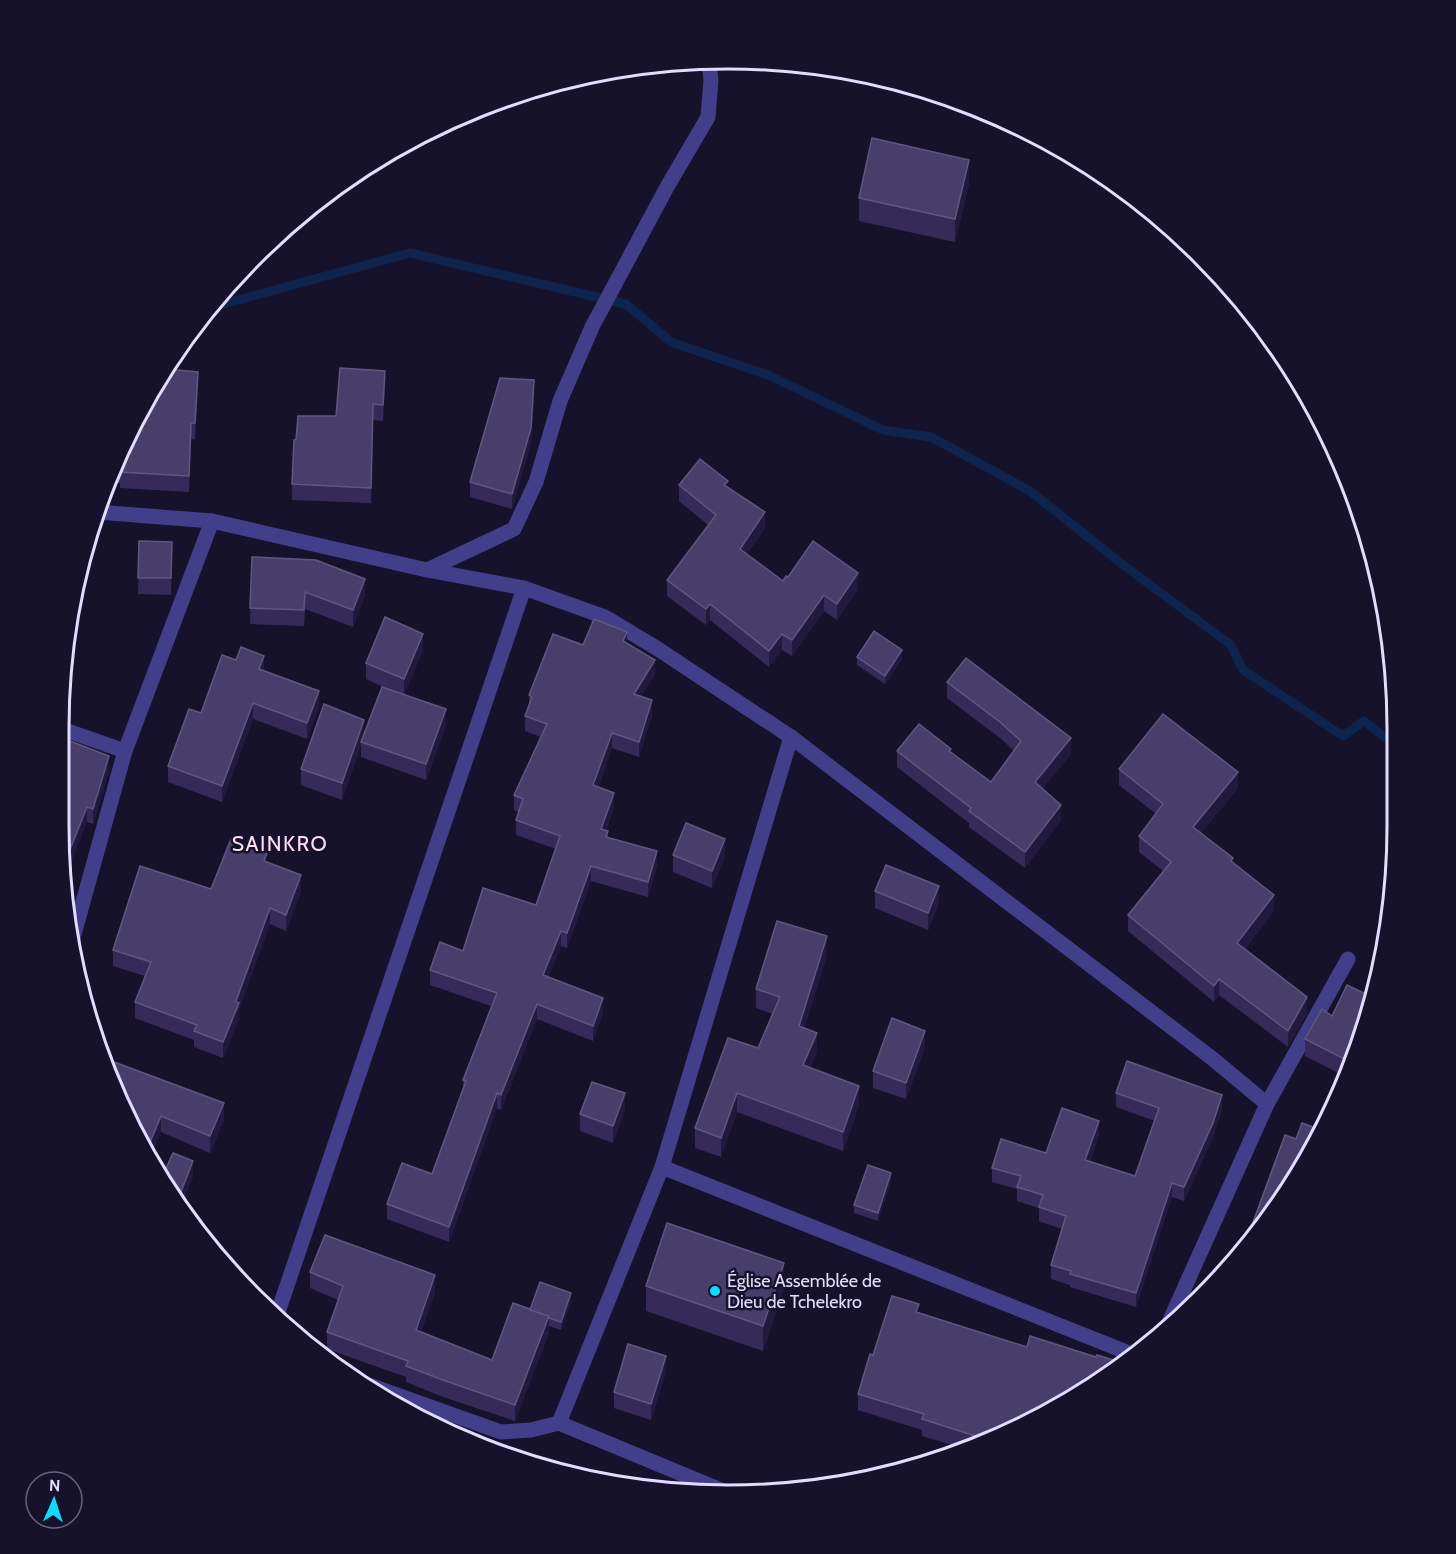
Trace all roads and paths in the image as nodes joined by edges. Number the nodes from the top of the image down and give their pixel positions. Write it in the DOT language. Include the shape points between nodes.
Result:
graph roads {
  1 [pos="710,69"];
  2 [pos="105,513"];
  3 [pos="212,521"];
  4 [pos="427,570"];
  5 [pos="525,588"];
  6 [pos="69,731"];
  7 [pos="791,737"];
  8 [pos="125,751"];
  9 [pos="77,924"];
  10 [pos="1348,959"];
  11 [pos="1267,1104"];
  12 [pos="662,1167"];
  13 [pos="279,1308"];
  14 [pos="1174,1310"];
  15 [pos="1126,1351"];
  16 [pos="392,1393"];
  17 [pos="559,1423"];
  18 [pos="708,1485"];
  1 -- 4 [label="street" via="708,117 592,327 560,401 536,482 514,529"];
  2 -- 3 [label="street"];
  3 -- 4 [label="street"];
  3 -- 8 [label="street"];
  4 -- 5 [label="street"];
  5 -- 7 [label="street" via="605,617"];
  5 -- 13 [label="street"];
  6 -- 8 [label="street"];
  7 -- 11 [label="street"];
  7 -- 12 [label="street"];
  8 -- 9 [label="street"];
  10 -- 11 [label="street"];
  11 -- 14 [label="street"];
  12 -- 15 [label="street"];
  12 -- 17 [label="street"];
  16 -- 17 [label="street" via="501,1432"];
  17 -- 18 [label="street"];
}
